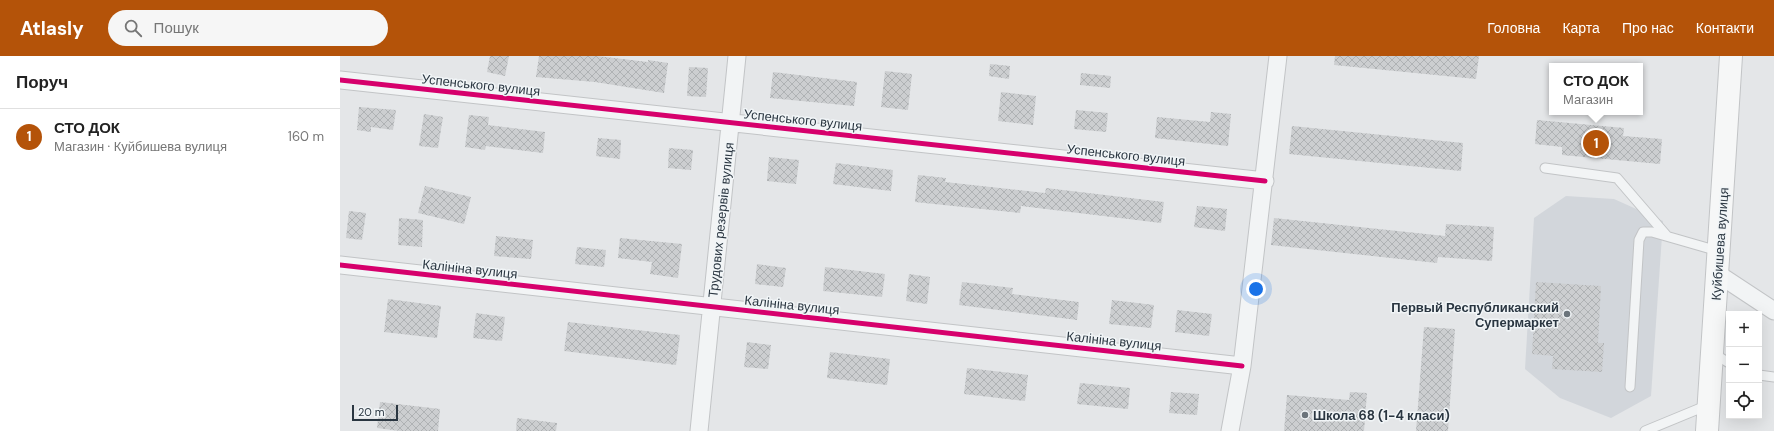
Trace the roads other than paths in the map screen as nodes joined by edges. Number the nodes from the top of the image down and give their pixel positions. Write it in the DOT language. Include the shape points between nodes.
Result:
graph roads {
  1 [pos="737,56"];
  2 [pos="1278,56"];
  3 [pos="1731,56"];
  4 [pos="340,80"];
  5 [pos="730,123"];
  6 [pos="1545,168"];
  7 [pos="1265,182"];
  8 [pos="1667,236"];
  9 [pos="1719,251"];
  10 [pos="340,265"];
  11 [pos="1718,274"];
  12 [pos="713,307"];
  13 [pos="1774,311"];
  14 [pos="1721,358"];
  15 [pos="1242,366"];
  16 [pos="1762,375"];
  17 [pos="1774,377"];
  18 [pos="1630,387"];
  19 [pos="1709,405"];
  20 [pos="699,431"];
  21 [pos="1230,431"];
  22 [pos="1645,431"];
  23 [pos="1707,431"];
  1 -- 5 [label="street, Трудових резервів вулиця"];
  2 -- 7 [label="street"];
  3 -- 9 [label="main road, Куйбишева вулиця"];
  4 -- 5 [label="street, Успенського вулиця"];
  5 -- 7 [label="street, Успенського вулиця"];
  5 -- 12 [label="street, Трудових резервів вулиця"];
  6 -- 8 [label="lane" via="1617,178"];
  7 -- 15 [label="street"];
  8 -- 9 [label="lane"];
  8 -- 18 [label="lane" via="1643,232 1639,240"];
  9 -- 11 [label="main road, Куйбишева вулиця"];
  10 -- 12 [label="street, Калініна вулиця"];
  11 -- 13 [label="street"];
  11 -- 14 [label="main road, Куйбишева вулиця"];
  12 -- 15 [label="street, Калініна вулиця"];
  12 -- 20 [label="street, Трудових резервів вулиця"];
  14 -- 19 [label="main road, Куйбишева вулиця"];
  15 -- 21 [label="street"];
  16 -- 17 [label="lane"];
  19 -- 22 [label="lane"];
  19 -- 23 [label="main road, Куйбишева вулиця"];
}
